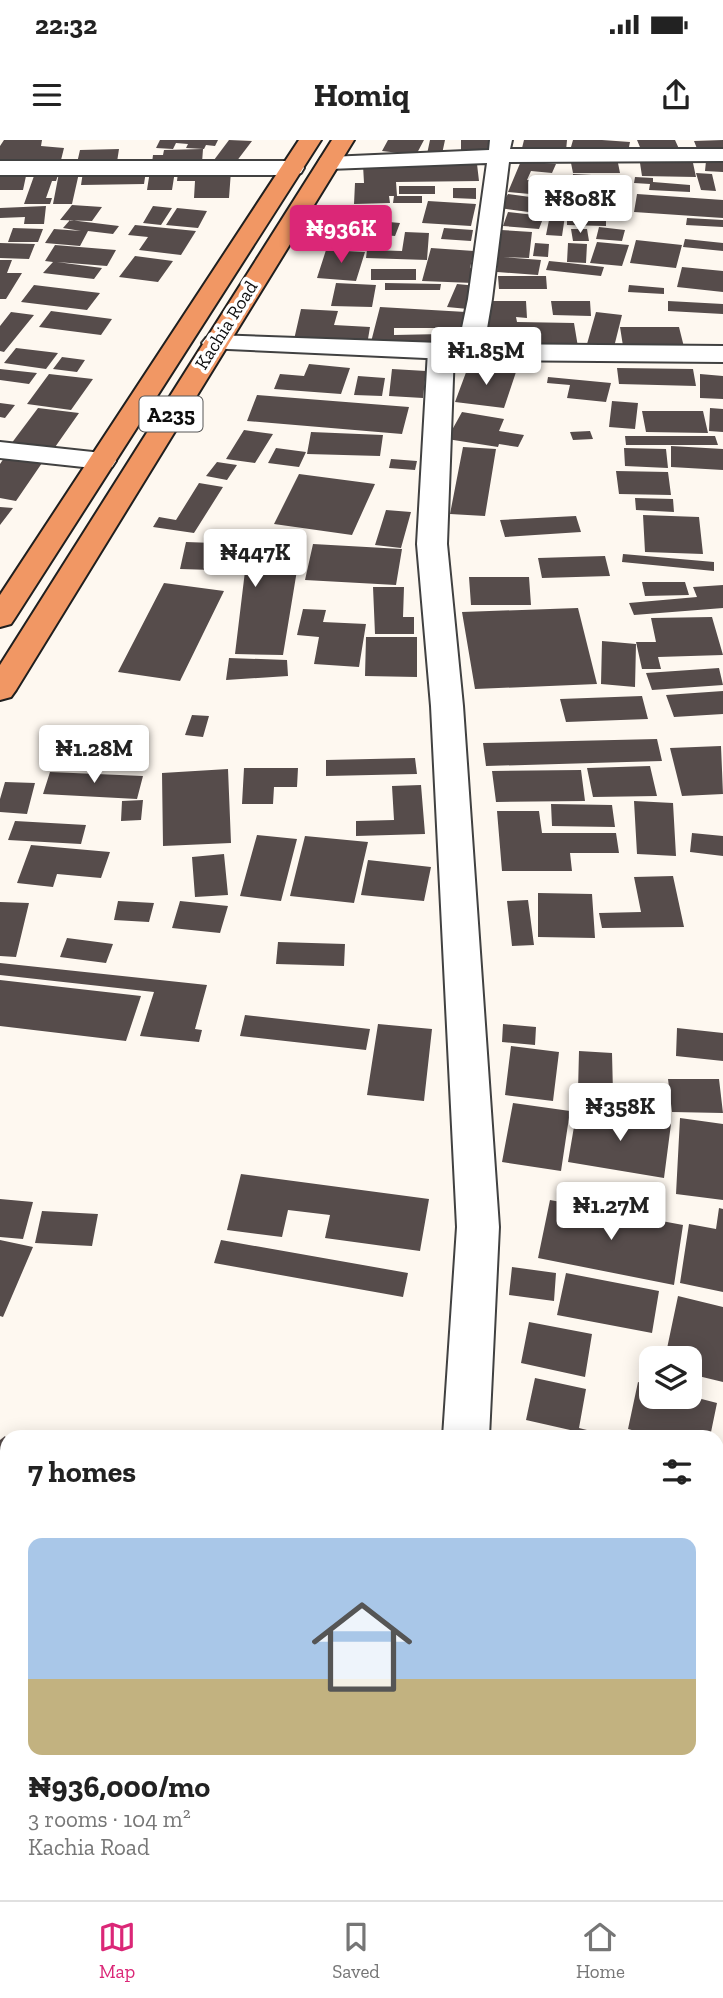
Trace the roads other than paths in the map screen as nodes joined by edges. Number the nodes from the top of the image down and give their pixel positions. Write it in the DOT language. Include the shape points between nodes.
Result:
graph roads {
  1 [pos="310,140"];
  2 [pos="343,140"];
  3 [pos="500,148"];
  4 [pos="723,155"];
  5 [pos="329,163"];
  6 [pos="0,168"];
  7 [pos="293,168"];
  8 [pos="215,343"];
  9 [pos="455,352"];
  10 [pos="723,354"];
  11 [pos="0,450"];
  12 [pos="102,461"];
  13 [pos="0,618"];
  14 [pos="0,690"];
  15 [pos="466,1430"];
  1 -- 7 [label="highway, Kachia Road / A235"];
  2 -- 5 [label="highway, Kachia Road / A235"];
  3 -- 4 [label="street"];
  3 -- 5 [label="street"];
  3 -- 9 [label="street" via="480,299"];
  5 -- 8 [label="highway, Kachia Road / A235"];
  6 -- 7 [label="street" via="70,159"];
  7 -- 12 [label="highway, Kachia Road / A235"];
  8 -- 9 [label="street"];
  8 -- 14 [label="highway, Kachia Road / A235"];
  9 -- 10 [label="street"];
  9 -- 15 [label="street" via="432,544 447,706 478,1227"];
  11 -- 12 [label="street"];
  12 -- 13 [label="highway, Kachia Road / A235"];
}
